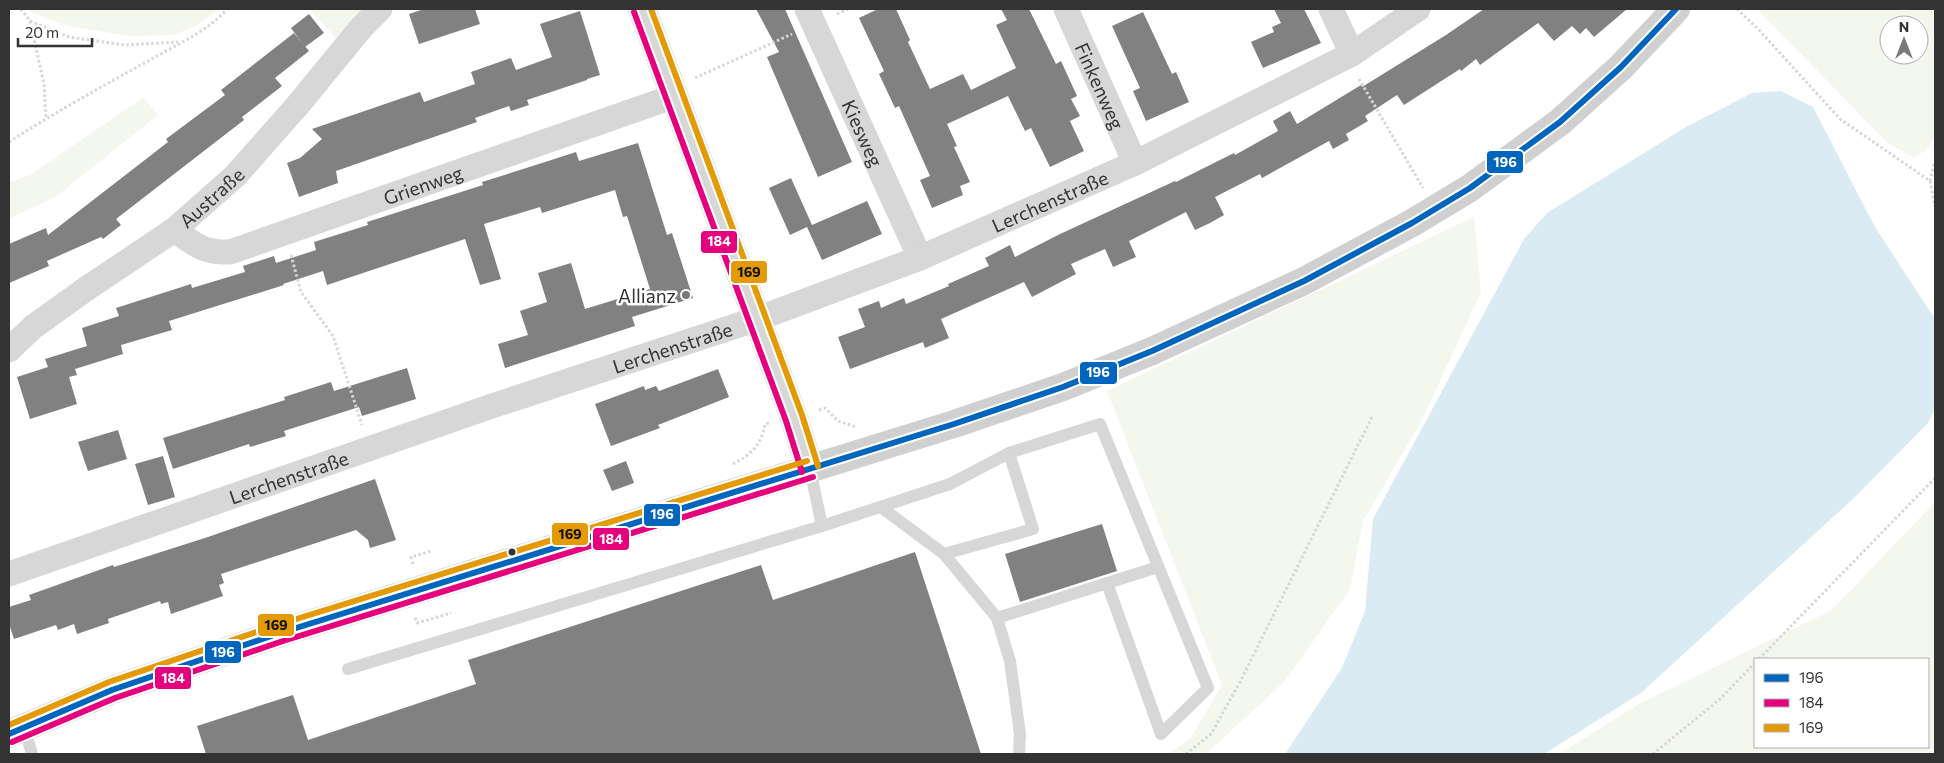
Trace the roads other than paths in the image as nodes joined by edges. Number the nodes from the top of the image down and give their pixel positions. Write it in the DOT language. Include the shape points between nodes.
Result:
graph roads {
  1 [pos="380,9"];
  2 [pos="642,9"];
  3 [pos="1066,9"];
  4 [pos="1330,9"];
  5 [pos="1418,9"];
  6 [pos="1676,9"];
  7 [pos="811,16"];
  8 [pos="1349,55"];
  9 [pos="674,92"];
  10 [pos="1135,163"];
  11 [pos="174,230"];
  12 [pos="920,258"];
  13 [pos="757,319"];
  14 [pos="9,350"];
  15 [pos="1009,453"];
  16 [pos="810,469"];
  17 [pos="882,508"];
  18 [pos="822,526"];
  19 [pos="944,554"];
  20 [pos="1158,567"];
  21 [pos="9,574"];
  22 [pos="1107,583"];
  23 [pos="997,618"];
  24 [pos="348,669"];
  25 [pos="17,731"];
  26 [pos="32,754"];
  27 [pos="1019,754"];
  1 -- 11 [label="street, Austraße" via="235,176"];
  2 -- 9 [label="street"];
  3 -- 10 [label="street, Finkenweg"];
  4 -- 8 [label="street"];
  5 -- 8 [label="street, Lerchenstraße"];
  6 -- 16 [label="main road" via="1621,67 1567,116 1470,188 1304,281 1152,351 1063,387"];
  7 -- 12 [label="street, Kiesweg"];
  8 -- 10 [label="street, Lerchenstraße"];
  9 -- 11 [label="street, Grienweg" via="230,252 213,252 197,246"];
  9 -- 13 [label="street"];
  10 -- 12 [label="street, Lerchenstraße"];
  11 -- 14 [label="street, Austraße" via="33,327"];
  12 -- 13 [label="street, Lerchenstraße"];
  13 -- 16 [label="street"];
  13 -- 21 [label="street, Lerchenstraße" via="561,383"];
  15 -- 17 [label="lane" via="950,484"];
  15 -- 19 [label="lane" via="1033,529"];
  15 -- 20 [label="lane" via="1100,424"];
  16 -- 18 [label="lane"];
  16 -- 25 [label="main road" via="280,633 112,690"];
  17 -- 18 [label="lane"];
  17 -- 19 [label="lane"];
  18 -- 24 [label="lane"];
  19 -- 23 [label="lane"];
  20 -- 22 [label="lane"];
  20 -- 22 [label="lane" via="1208,688 1161,734"];
  22 -- 23 [label="lane"];
  23 -- 27 [label="lane" via="1010,661 1020,734"];
  25 -- 26 [label="lane"];
}
